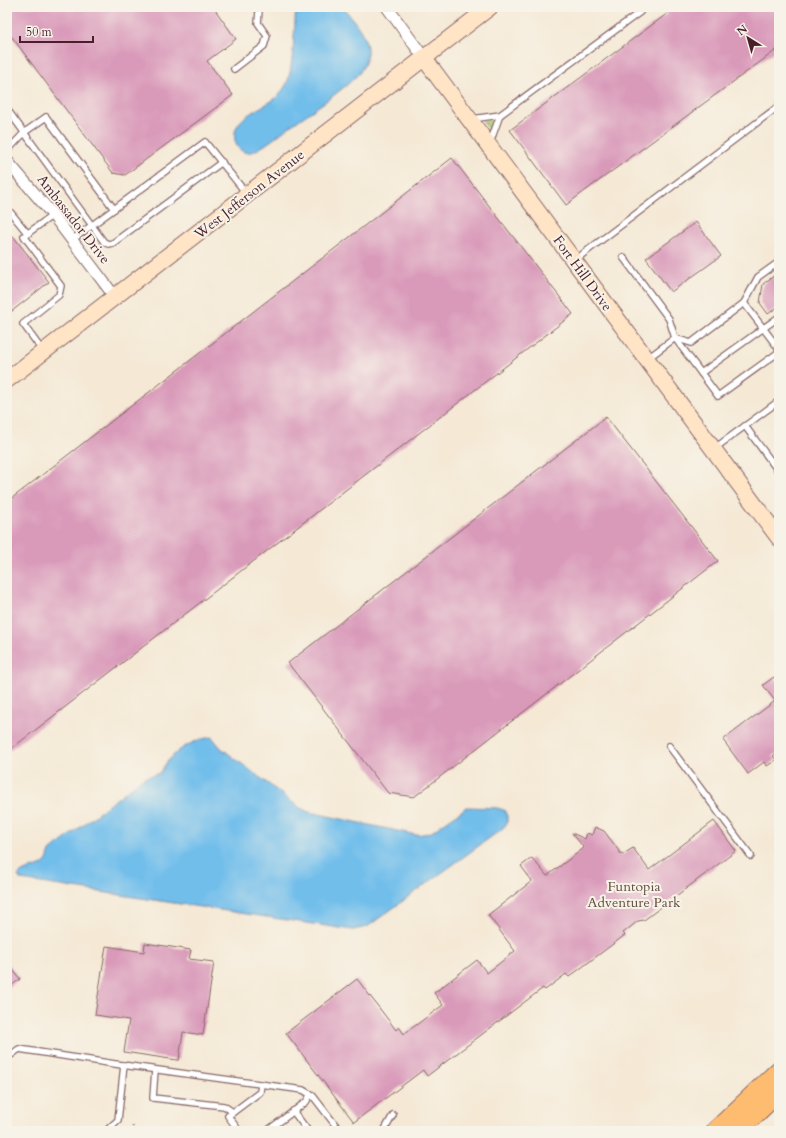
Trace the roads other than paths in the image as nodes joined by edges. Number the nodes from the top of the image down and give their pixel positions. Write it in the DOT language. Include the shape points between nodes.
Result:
graph roads {
  1 [pos="256,7"];
  2 [pos="387,7"];
  3 [pos="490,7"];
  4 [pos="636,7"];
  5 [pos="424,58"];
  6 [pos="234,69"];
  7 [pos="779,106"];
  8 [pos="7,109"];
  9 [pos="500,115"];
  10 [pos="469,119"];
  11 [pos="25,132"];
  12 [pos="489,145"];
  13 [pos="7,151"];
  14 [pos="7,162"];
  15 [pos="222,162"];
  16 [pos="248,194"];
  17 [pos="114,209"];
  18 [pos="8,212"];
  19 [pos="53,215"];
  20 [pos="91,225"];
  21 [pos="28,234"];
  22 [pos="72,240"];
  23 [pos="623,257"];
  24 [pos="574,261"];
  25 [pos="779,262"];
  26 [pos="115,297"];
  27 [pos="744,303"];
  28 [pos="779,317"];
  29 [pos="763,328"];
  30 [pos="675,338"];
  31 [pos="779,349"];
  32 [pos="44,352"];
  33 [pos="779,352"];
  34 [pos="647,359"];
  35 [pos="701,373"];
  36 [pos="7,380"];
  37 [pos="778,404"];
  38 [pos="745,426"];
  39 [pos="713,449"];
  40 [pos="779,472"];
  41 [pos="777,530"];
  42 [pos="669,746"];
  43 [pos="751,856"];
  44 [pos="7,1058"];
  45 [pos="124,1066"];
  46 [pos="155,1070"];
  47 [pos="779,1070"];
  48 [pos="261,1084"];
  49 [pos="779,1092"];
  50 [pos="310,1094"];
  51 [pos="293,1111"];
  52 [pos="234,1112"];
  53 [pos="393,1115"];
  54 [pos="106,1131"];
  55 [pos="239,1131"];
  56 [pos="267,1131"];
  57 [pos="308,1131"];
  58 [pos="340,1131"];
  59 [pos="384,1131"];
  60 [pos="715,1131"];
  61 [pos="738,1131"];
  1 -- 6 [label="lane" via="259,11 258,23 267,40 264,46"];
  2 -- 5 [label="street, Fort Hill Drive"];
  3 -- 5 [label="street, West Jefferson Avenue"];
  4 -- 9 [label="lane" via="640,12"];
  5 -- 10 [label="street, Fort Hill Drive"];
  5 -- 16 [label="street, West Jefferson Avenue"];
  7 -- 24 [label="lane"];
  8 -- 11 [label="lane"];
  9 -- 10 [label="lane"];
  9 -- 12 [label="lane"];
  10 -- 12 [label="street, Fort Hill Drive"];
  11 -- 13 [label="lane"];
  11 -- 17 [label="lane" via="46,117"];
  11 -- 20 [label="lane"];
  12 -- 24 [label="street, Fort Hill Drive"];
  14 -- 19 [label="street, Ambassador Drive"];
  15 -- 16 [label="lane"];
  15 -- 17 [label="lane" via="205,142"];
  15 -- 20 [label="lane" via="113,242 104,242"];
  16 -- 26 [label="street, West Jefferson Avenue"];
  17 -- 20 [label="lane"];
  18 -- 21 [label="lane"];
  19 -- 21 [label="lane"];
  19 -- 22 [label="street, Ambassador Drive"];
  20 -- 22 [label="lane"];
  21 -- 32 [label="lane" via="24,236 61,286 59,295 23,324"];
  22 -- 26 [label="street, Ambassador Drive"];
  23 -- 30 [label="lane" via="669,319"];
  24 -- 34 [label="street, Fort Hill Drive"];
  25 -- 27 [label="lane" via="758,277"];
  26 -- 32 [label="street, West Jefferson Avenue"];
  27 -- 29 [label="lane"];
  27 -- 30 [label="lane" via="691,343"];
  28 -- 29 [label="lane"];
  29 -- 31 [label="lane"];
  29 -- 35 [label="lane"];
  30 -- 34 [label="lane"];
  30 -- 35 [label="lane"];
  32 -- 36 [label="street, West Jefferson Avenue"];
  33 -- 35 [label="lane" via="718,396"];
  34 -- 39 [label="street, Fort Hill Drive"];
  37 -- 38 [label="lane"];
  38 -- 39 [label="lane"];
  38 -- 40 [label="lane"];
  39 -- 41 [label="street, Fort Hill Drive"];
  42 -- 43 [label="lane"];
  44 -- 45 [label="lane" via="19,1049"];
  45 -- 46 [label="lane"];
  45 -- 54 [label="lane" via="118,1120"];
  46 -- 48 [label="lane"];
  46 -- 52 [label="lane" via="153,1098 224,1106"];
  47 -- 60 [label="main road"];
  48 -- 50 [label="lane" via="303,1090"];
  48 -- 52 [label="lane" via="260,1092"];
  49 -- 61 [label="main road"];
  50 -- 51 [label="lane" via="306,1102"];
  50 -- 58 [label="lane"];
  51 -- 56 [label="lane"];
  51 -- 57 [label="lane"];
  52 -- 55 [label="lane" via="228,1116"];
  53 -- 59 [label="lane"];
}
